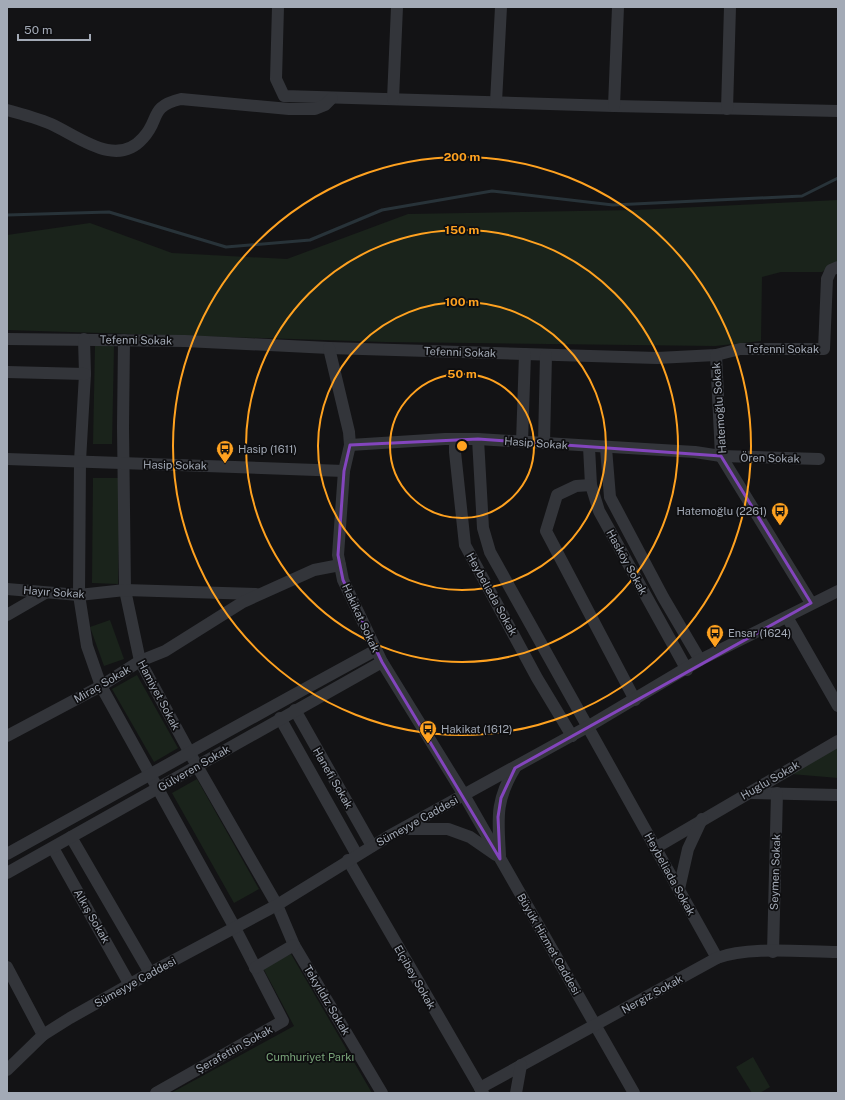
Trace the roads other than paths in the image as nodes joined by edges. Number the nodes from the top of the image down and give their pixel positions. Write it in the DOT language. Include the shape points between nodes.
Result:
graph roads {
  1 [pos="278,7"];
  2 [pos="397,7"];
  3 [pos="501,7"];
  4 [pos="618,7"];
  5 [pos="730,7"];
  6 [pos="332,98"];
  7 [pos="393,99"];
  8 [pos="496,102"];
  9 [pos="614,106"];
  10 [pos="727,109"];
  11 [pos="7,110"];
  12 [pos="838,111"];
  13 [pos="838,267"];
  14 [pos="7,339"];
  15 [pos="84,339"];
  16 [pos="124,340"];
  17 [pos="330,348"];
  18 [pos="525,354"];
  19 [pos="546,355"];
  20 [pos="716,356"];
  21 [pos="7,372"];
  22 [pos="85,374"];
  23 [pos="455,439"];
  24 [pos="478,439"];
  25 [pos="522,442"];
  26 [pos="544,443"];
  27 [pos="350,445"];
  28 [pos="589,447"];
  29 [pos="606,448"];
  30 [pos="721,456"];
  31 [pos="7,459"];
  32 [pos="819,459"];
  33 [pos="80,461"];
  34 [pos="123,464"];
  35 [pos="344,471"];
  36 [pos="591,485"];
  37 [pos="340,565"];
  38 [pos="7,588"];
  39 [pos="125,590"];
  40 [pos="838,591"];
  41 [pos="45,593"];
  42 [pos="259,594"];
  43 [pos="79,595"];
  44 [pos="812,603"];
  45 [pos="7,615"];
  46 [pos="787,617"];
  47 [pos="376,650"];
  48 [pos="700,660"];
  49 [pos="140,661"];
  50 [pos="382,662"];
  51 [pos="687,670"];
  52 [pos="99,683"];
  53 [pos="635,700"];
  54 [pos="838,706"];
  55 [pos="295,710"];
  56 [pos="280,718"];
  57 [pos="589,726"];
  58 [pos="7,727"];
  59 [pos="7,736"];
  60 [pos="572,736"];
  61 [pos="838,741"];
  62 [pos="189,751"];
  63 [pos="197,766"];
  64 [pos="515,768"];
  65 [pos="150,775"];
  66 [pos="157,789"];
  67 [pos="748,793"];
  68 [pos="777,793"];
  69 [pos="464,795"];
  70 [pos="838,795"];
  71 [pos="702,819"];
  72 [pos="402,829"];
  73 [pos="51,830"];
  74 [pos="62,842"];
  75 [pos="372,846"];
  76 [pos="656,848"];
  77 [pos="7,854"];
  78 [pos="353,858"];
  79 [pos="500,858"];
  80 [pos="7,874"];
  81 [pos="679,889"];
  82 [pos="277,905"];
  83 [pos="235,928"];
  84 [pos="294,945"];
  85 [pos="772,952"];
  86 [pos="838,952"];
  87 [pos="717,958"];
  88 [pos="7,967"];
  89 [pos="255,968"];
  90 [pos="150,973"];
  91 [pos="130,984"];
  92 [pos="596,1025"];
  93 [pos="43,1035"];
  94 [pos="521,1065"];
  95 [pos="7,1070"];
  96 [pos="481,1090"];
  97 [pos="156,1093"];
  98 [pos="382,1093"];
  99 [pos="516,1093"];
  100 [pos="634,1093"];
  1 -- 6 [label="street" via="276,79 284,96"];
  2 -- 7 [label="street"];
  3 -- 8 [label="street"];
  4 -- 9 [label="street"];
  5 -- 10 [label="street"];
  6 -- 7 [label="street"];
  6 -- 11 [label="street" via="315,109 181,100 168,103 159,108 143,139 117,151 103,150 50,124"];
  7 -- 8 [label="street"];
  8 -- 9 [label="street"];
  9 -- 10 [label="street"];
  10 -- 12 [label="street"];
  13 -- 20 [label="street, Tefenni Sokak" via="831,270 827,279 824,349 740,349"];
  14 -- 15 [label="street, Tefenni Sokak"];
  15 -- 16 [label="street, Tefenni Sokak"];
  15 -- 22 [label="street, Şerafettin Sokak"];
  16 -- 17 [label="street, Tefenni Sokak"];
  16 -- 34 [label="street, Hamiyet Sokak"];
  17 -- 18 [label="street, Tefenni Sokak"];
  17 -- 27 [label="street, Hakikat Sokak"];
  18 -- 19 [label="street, Tefenni Sokak"];
  18 -- 25 [label="street"];
  19 -- 20 [label="street, Tefenni Sokak" via="657,358"];
  19 -- 26 [label="street"];
  20 -- 30 [label="street, Hatemoğlu Sokak"];
  21 -- 22 [label="street"];
  22 -- 33 [label="street, Şerafettin Sokak"];
  23 -- 24 [label="street, Hasip Sokak"];
  23 -- 27 [label="street, Hasip Sokak"];
  23 -- 60 [label="street, Heybeliada Sokak" via="465,545 537,678"];
  24 -- 25 [label="street, Hasip Sokak"];
  24 -- 57 [label="street, Heybeliada Sokak" via="483,528 490,552"];
  25 -- 26 [label="street, Hasip Sokak"];
  26 -- 28 [label="street, Hasip Sokak"];
  27 -- 35 [label="street, Hakikat Sokak"];
  28 -- 29 [label="street, Hasip Sokak"];
  28 -- 36 [label="street, Hasköy Sokak"];
  29 -- 30 [label="street, Hasip Sokak" via="695,452"];
  29 -- 48 [label="street" via="610,497"];
  30 -- 32 [label="street, Ören Sokak"];
  30 -- 44 [label="street, Hatemoğlu Sokak"];
  31 -- 33 [label="street, Hasip Sokak"];
  33 -- 34 [label="street, Hasip Sokak"];
  33 -- 43 [label="street, Şerafettin Sokak"];
  34 -- 35 [label="street, Hasip Sokak" via="187,464"];
  34 -- 39 [label="street, Hamiyet Sokak"];
  35 -- 37 [label="street, Hakikat Sokak" via="338,555"];
  36 -- 51 [label="street, Hasköy Sokak" via="599,511"];
  36 -- 53 [label="street" via="576,486 557,495 546,531"];
  37 -- 42 [label="street, Miraç Sokak" via="314,570"];
  37 -- 47 [label="street, Hakikat Sokak" via="343,580"];
  38 -- 41 [label="street, Hayır Sokak"];
  39 -- 42 [label="street, Miraç Sokak"];
  39 -- 43 [label="street, Hayır Sokak"];
  39 -- 49 [label="street, Hamiyet Sokak"];
  40 -- 44 [label="street, Sümeyye Caddesi"];
  41 -- 43 [label="street, Hayır Sokak"];
  41 -- 45 [label="street"];
  42 -- 49 [label="street, Miraç Sokak" via="165,651"];
  43 -- 52 [label="street, Şerafettin Sokak" via="87,646"];
  44 -- 46 [label="street, Sümeyye Caddesi"];
  46 -- 48 [label="street, Sümeyye Caddesi"];
  46 -- 54 [label="street"];
  47 -- 50 [label="street, Hakikat Sokak"];
  47 -- 62 [label="street"];
  48 -- 51 [label="street, Sümeyye Caddesi"];
  49 -- 52 [label="street, Miraç Sokak"];
  49 -- 62 [label="street, Hamiyet Sokak"];
  50 -- 55 [label="street, Gülveren Sokak"];
  50 -- 69 [label="street, Hakikat Sokak"];
  51 -- 53 [label="street, Sümeyye Caddesi"];
  52 -- 58 [label="street"];
  52 -- 59 [label="street, Miraç Sokak"];
  52 -- 65 [label="street, Şerafettin Sokak"];
  53 -- 57 [label="street, Sümeyye Caddesi"];
  55 -- 56 [label="street, Gülveren Sokak"];
  55 -- 75 [label="street, Hanefi Sokak"];
  56 -- 63 [label="street, Gülveren Sokak"];
  56 -- 78 [label="street, Elçibey Sokak"];
  57 -- 60 [label="street, Sümeyye Caddesi"];
  57 -- 76 [label="street, Heybeliada Sokak"];
  60 -- 64 [label="street, Sümeyye Caddesi"];
  61 -- 67 [label="street, Huglu Sokak"];
  62 -- 63 [label="street, Hamiyet Sokak"];
  62 -- 65 [label="street"];
  63 -- 66 [label="street, Gülveren Sokak"];
  63 -- 82 [label="street, Hamiyet Sokak"];
  64 -- 69 [label="street, Sümeyye Caddesi"];
  64 -- 79 [label="street" via="501,798 498,817"];
  65 -- 66 [label="street, Şerafettin Sokak"];
  65 -- 73 [label="street"];
  66 -- 74 [label="street, Gülveren Sokak"];
  66 -- 83 [label="street, Şerafettin Sokak"];
  67 -- 68 [label="street"];
  67 -- 71 [label="street, Huglu Sokak"];
  68 -- 70 [label="street"];
  68 -- 85 [label="street, Seymen Sokak"];
  69 -- 72 [label="street, Sümeyye Caddesi"];
  69 -- 79 [label="street, Büyük Hizmet Caddesi"];
  71 -- 76 [label="street, Huglu Sokak"];
  71 -- 81 [label="street" via="688,849"];
  72 -- 75 [label="street, Sümeyye Caddesi"];
  72 -- 79 [label="street" via="448,829 470,837"];
  73 -- 74 [label="street"];
  73 -- 77 [label="street"];
  74 -- 80 [label="street, Gülveren Sokak"];
  74 -- 90 [label="street"];
  74 -- 91 [label="street, Alkış Sokak"];
  75 -- 78 [label="street, Sümeyye Caddesi"];
  76 -- 81 [label="street, Heybeliada Sokak"];
  78 -- 82 [label="street, Sümeyye Caddesi"];
  78 -- 96 [label="street, Elçibey Sokak"];
  79 -- 92 [label="street, Büyük Hizmet Caddesi"];
  81 -- 87 [label="street, Heybeliada Sokak"];
  82 -- 83 [label="street, Sümeyye Caddesi"];
  82 -- 84 [label="street, Tekyıldız Sokak"];
  83 -- 89 [label="street, Şerafettin Sokak"];
  83 -- 90 [label="street, Sümeyye Caddesi"];
  84 -- 89 [label="street"];
  84 -- 98 [label="street, Tekyıldız Sokak"];
  85 -- 86 [label="street, Nergiz Sokak"];
  85 -- 87 [label="street, Nergiz Sokak" via="728,954"];
  87 -- 92 [label="street, Nergiz Sokak"];
  88 -- 93 [label="street"];
  89 -- 97 [label="street, Şerafettin Sokak" via="283,1021"];
  90 -- 91 [label="street, Sümeyye Caddesi"];
  91 -- 93 [label="street, Sümeyye Caddesi"];
  92 -- 94 [label="street, Nergiz Sokak"];
  92 -- 100 [label="street, Büyük Hizmet Caddesi"];
  93 -- 95 [label="street, Sümeyye Caddesi"];
  94 -- 96 [label="street, Nergiz Sokak"];
  94 -- 99 [label="street"];
}
